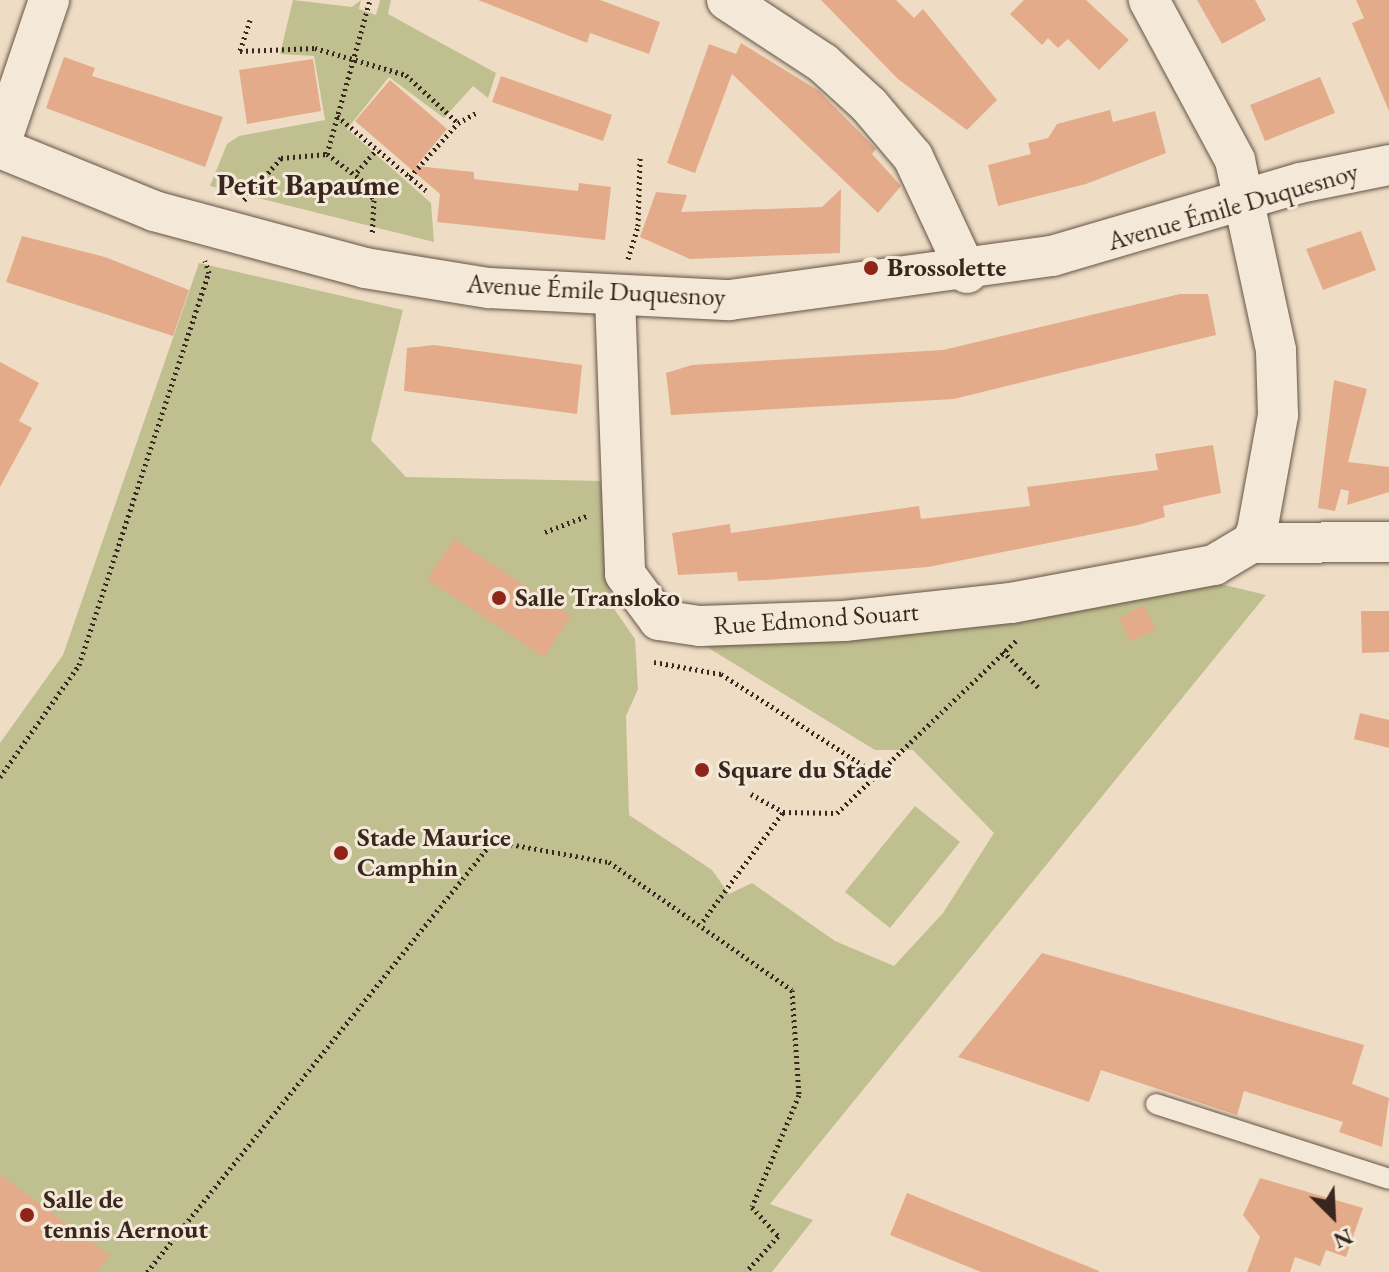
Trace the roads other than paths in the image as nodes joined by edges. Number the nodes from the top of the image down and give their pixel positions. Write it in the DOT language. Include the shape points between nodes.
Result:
graph roads {
  1 [pos="49,0"];
  2 [pos="727,0"];
  3 [pos="1149,0"];
  4 [pos="0,146"];
  5 [pos="1389,165"];
  6 [pos="1249,200"];
  7 [pos="967,273"];
  8 [pos="615,297"];
  9 [pos="1389,542"];
  10 [pos="1251,543"];
  11 [pos="1156,1104"];
  12 [pos="1389,1179"];
  1 -- 4 [label="street"];
  2 -- 7 [label="street" via="823,63 869,105 913,157"];
  3 -- 6 [label="street" via="1211,107"];
  4 -- 8 [label="street, Avenue Émile Duquesnoy" via="193,223 365,268"];
  5 -- 6 [label="street, Avenue Émile Duquesnoy"];
  6 -- 7 [label="street, Avenue Émile Duquesnoy"];
  6 -- 10 [label="street" via="1276,350 1278,415"];
  7 -- 8 [label="street, Avenue Émile Duquesnoy" via="730,300"];
  8 -- 10 [label="street, Rue Edmond Souart" via="625,574 659,620 700,626 844,621 1050,597 1214,565"];
  9 -- 10 [label="street"];
  11 -- 12 [label="lane"];
}
